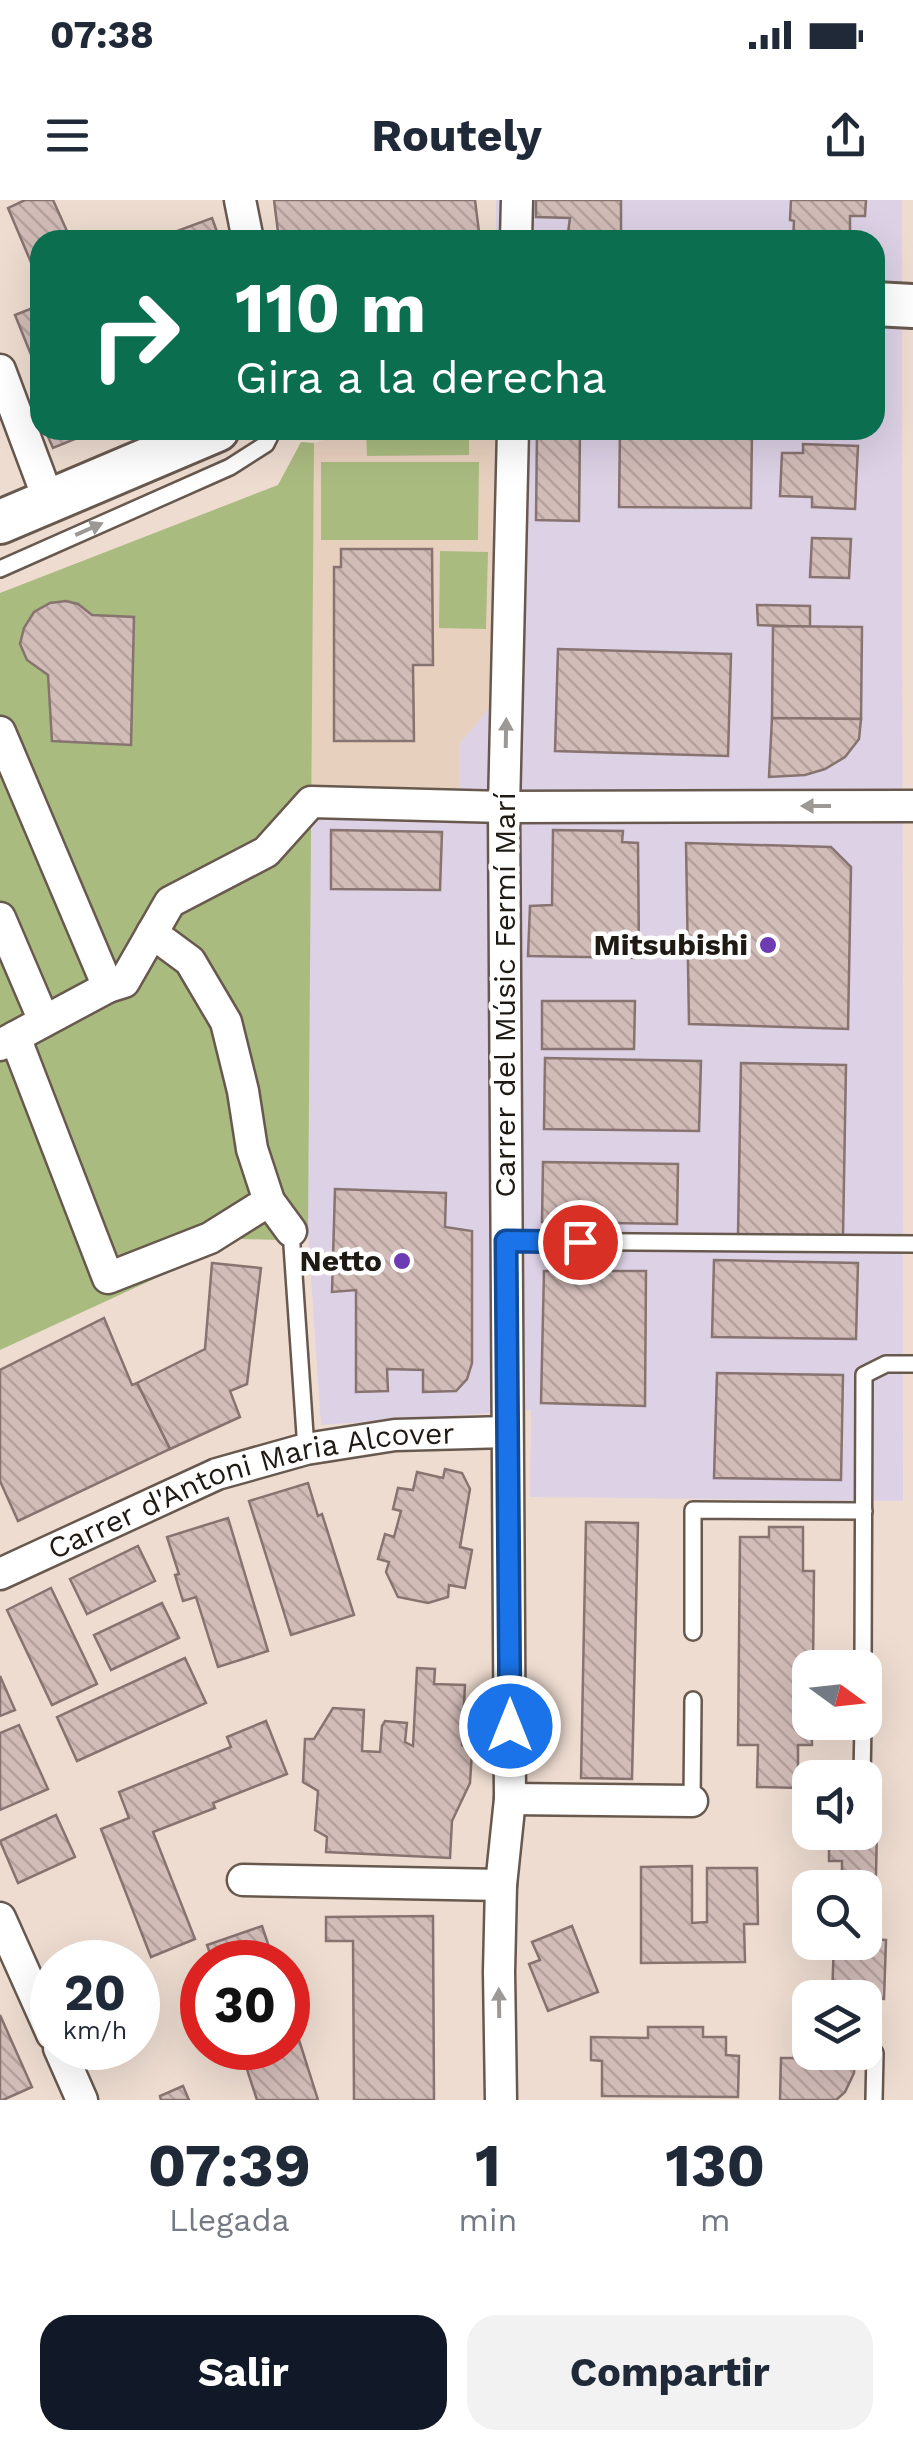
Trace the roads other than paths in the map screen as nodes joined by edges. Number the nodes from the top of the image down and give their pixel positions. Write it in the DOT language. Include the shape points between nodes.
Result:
graph roads {
  1 [pos="240,200"];
  2 [pos="516,200"];
  3 [pos="246,230"];
  4 [pos="516,230"];
  5 [pos="885,305"];
  6 [pos="913,306"];
  7 [pos="0,370"];
  8 [pos="194,440"];
  9 [pos="268,440"];
  10 [pos="513,440"];
  11 [pos="49,502"];
  12 [pos="0,522"];
  13 [pos="0,569"];
  14 [pos="0,732"];
  15 [pos="913,806"];
  16 [pos="504,807"];
  17 [pos="0,918"];
  18 [pos="152,933"];
  19 [pos="108,987"];
  20 [pos="44,1022"];
  21 [pos="8,1041"];
  22 [pos="269,1201"];
  23 [pos="291,1231"];
  24 [pos="506,1241"];
  25 [pos="913,1244"];
  26 [pos="913,1364"];
  27 [pos="508,1432"];
  28 [pos="306,1449"];
  29 [pos="864,1511"];
  30 [pos="0,1574"];
  31 [pos="692,1632"];
  32 [pos="863,1650"];
  33 [pos="693,1700"];
  34 [pos="510,1799"];
  35 [pos="692,1801"];
  36 [pos="244,1880"];
  37 [pos="501,1885"];
  38 [pos="0,1918"];
  39 [pos="30,1985"];
  40 [pos="68,2070"];
  41 [pos="874,2070"];
  42 [pos="82,2100"];
  43 [pos="501,2100"];
  44 [pos="874,2100"];
  1 -- 3 [label="street"];
  2 -- 4 [label="street"];
  5 -- 6 [label="street"];
  7 -- 11 [label="street"];
  8 -- 11 [label="street"];
  13 -- 9 [label="lane, one-way" via="230,467"];
  16 -- 10 [label="street, Carrer del Músic Fermí Marí, one-way"];
  11 -- 12 [label="street"];
  14 -- 19 [label="street"];
  15 -- 16 [label="street, one-way"];
  16 -- 18 [label="street" via="311,802 266,852 170,902"];
  16 -- 24 [label="street, Carrer del Músic Fermí Marí"];
  17 -- 20 [label="street"];
  18 -- 19 [label="street" via="124,982"];
  18 -- 22 [label="street" via="190,961 226,1022"];
  19 -- 20 [label="street"];
  20 -- 21 [label="street"];
  21 -- 22 [label="street" via="108,1278 210,1238"];
  22 -- 23 [label="street"];
  23 -- 28 [label="lane"];
  24 -- 25 [label="lane"];
  24 -- 27 [label="street, Carrer del Músic Fermí Marí"];
  26 -- 29 [label="lane" via="886,1364 864,1374"];
  27 -- 28 [label="street, Carrer d'Antoni Maria Alcover" via="395,1435"];
  27 -- 34 [label="street, Carrer del Músic Fermí Marí"];
  28 -- 30 [label="street, Carrer d'Antoni Maria Alcover" via="217,1474"];
  29 -- 31 [label="lane" via="693,1510"];
  29 -- 32 [label="lane"];
  33 -- 35 [label="lane"];
  34 -- 35 [label="street"];
  34 -- 37 [label="street, Carrer del Músic Fermí Marí"];
  36 -- 37 [label="street"];
  43 -- 37 [label="street, Carrer del Músic Fermí Marí, one-way"];
  38 -- 39 [label="street"];
  40 -- 42 [label="street"];
  41 -- 44 [label="lane"];
}
